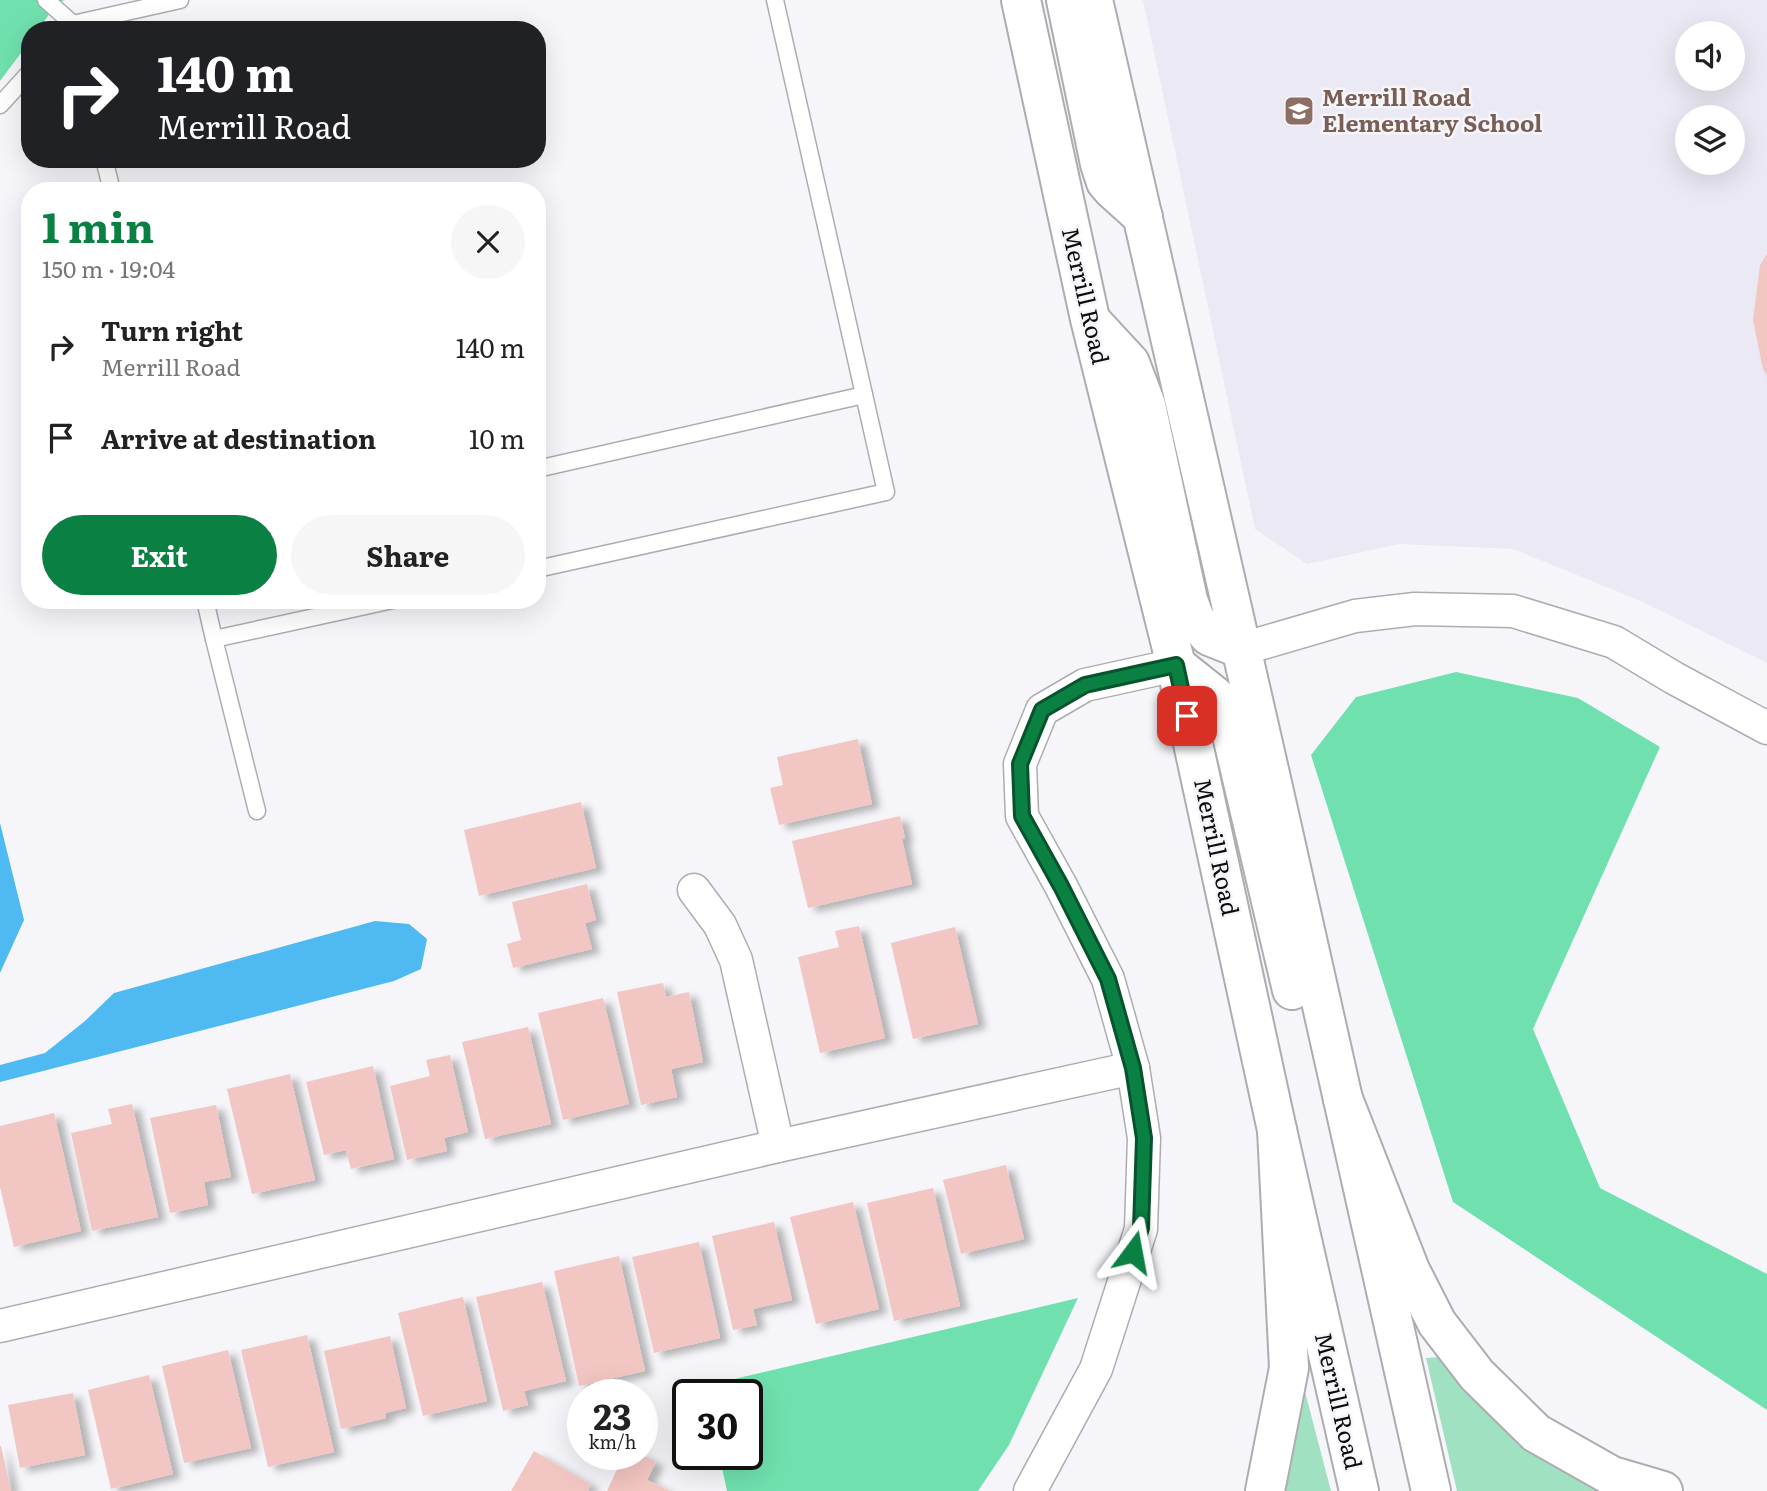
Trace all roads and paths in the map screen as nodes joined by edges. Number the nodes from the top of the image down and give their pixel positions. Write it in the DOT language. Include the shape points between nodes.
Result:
graph roads {
  1 [pos="46,0"];
  2 [pos="180,0"];
  3 [pos="775,0"];
  4 [pos="1021,0"];
  5 [pos="1066,0"];
  6 [pos="1093,0"];
  7 [pos="66,21"];
  8 [pos="99,21"];
  9 [pos="21,81"];
  10 [pos="2,99"];
  11 [pos="1143,217"];
  12 [pos="1090,319"];
  13 [pos="864,395"];
  14 [pos="546,467"];
  15 [pos="546,567"];
  16 [pos="207,609"];
  17 [pos="352,609"];
  18 [pos="214,639"];
  19 [pos="1242,649"];
  20 [pos="1176,665"];
  21 [pos="1767,728"];
  22 [pos="257,811"];
  23 [pos="694,890"];
  24 [pos="1332,1050"];
  25 [pos="1133,1068"];
  26 [pos="1343,1099"];
  27 [pos="1277,1130"];
  28 [pos="778,1146"];
  29 [pos="0,1326"];
  30 [pos="1030,1491"];
  31 [pos="1265,1491"];
  32 [pos="1359,1491"];
  33 [pos="1431,1491"];
  34 [pos="1663,1491"];
  1 -- 7 [label="lane"];
  2 -- 8 [label="lane"];
  3 -- 13 [label="lane"];
  4 -- 12 [label="main road, Merrill Road"];
  5 -- 11 [label="main road" via="1106,182"];
  6 -- 11 [label="main road"];
  9 -- 10 [label="lane"];
  11 -- 19 [label="main road"];
  12 -- 19 [label="main road" via="1130,363 1146,405 1195,619 1209,636"];
  12 -- 20 [label="main road, Merrill Road"];
  13 -- 14 [label="lane"];
  13 -- 15 [label="lane" via="886,492"];
  16 -- 18 [label="lane"];
  17 -- 18 [label="lane"];
  18 -- 22 [label="lane"];
  19 -- 21 [label="street" via="1355,616 1415,609 1513,611 1614,642"];
  19 -- 24 [label="main road"];
  20 -- 24 [label="main road" via="1216,696 1230,727 1299,1019"];
  20 -- 25 [label="street" via="1085,685 1042,710 1020,764 1022,816 1108,979"];
  20 -- 27 [label="main road, Merrill Road"];
  23 -- 28 [label="street" via="720,925 736,960"];
  24 -- 26 [label="main road"];
  25 -- 28 [label="street"];
  25 -- 30 [label="street" via="1144,1138 1141,1228 1096,1369"];
  26 -- 33 [label="main road"];
  26 -- 34 [label="main road" via="1410,1270 1437,1322 1477,1375 1535,1433 1612,1476"];
  27 -- 31 [label="main road" via="1289,1368"];
  27 -- 32 [label="main road, Merrill Road"];
  28 -- 29 [label="street"];
}
